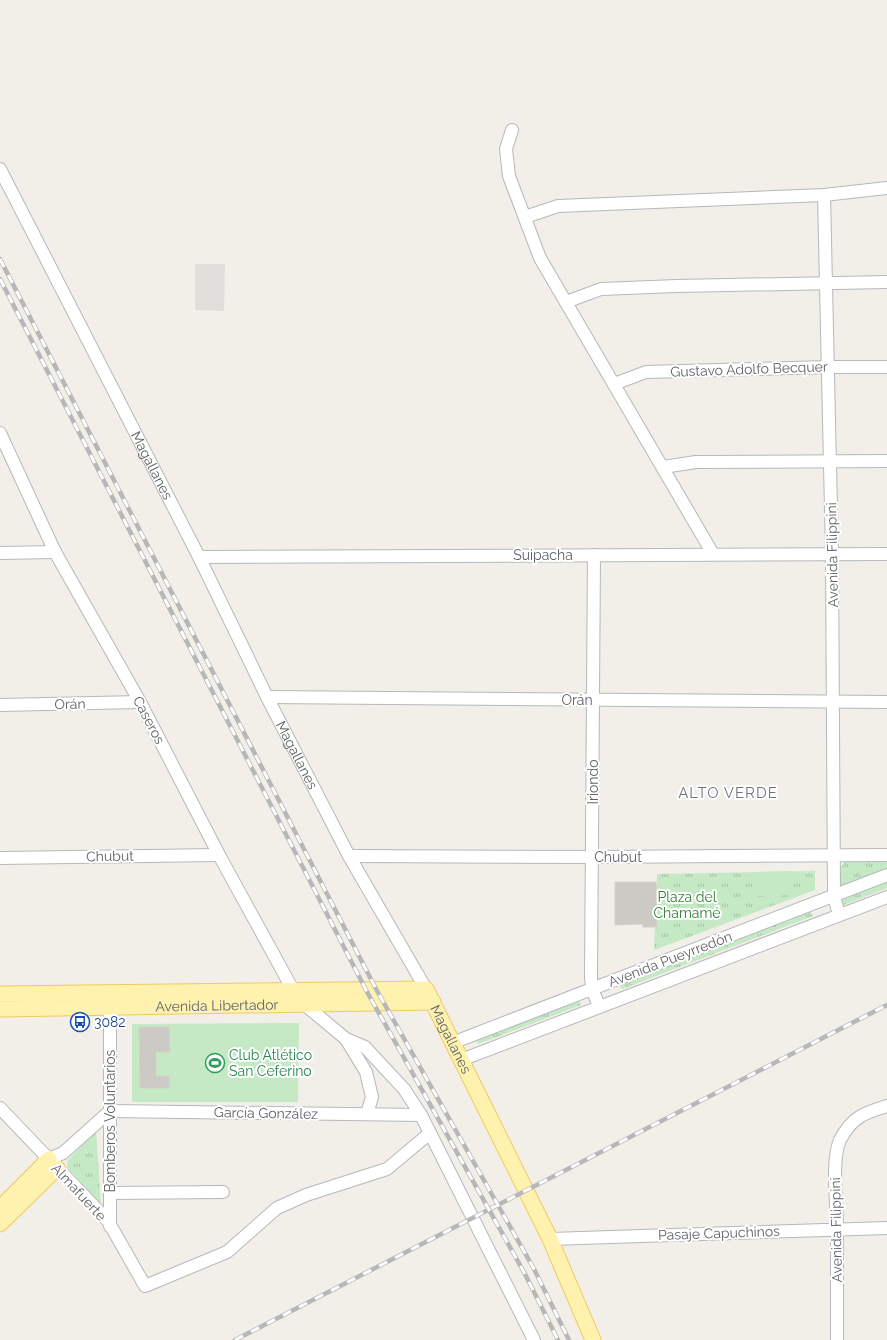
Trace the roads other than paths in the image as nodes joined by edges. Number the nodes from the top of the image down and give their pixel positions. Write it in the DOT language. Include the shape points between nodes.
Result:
graph roads {
  1 [pos="512,130"];
  2 [pos="0,169"];
  3 [pos="887,188"];
  4 [pos="824,195"];
  5 [pos="525,218"];
  6 [pos="887,282"];
  7 [pos="826,283"];
  8 [pos="566,302"];
  9 [pos="828,367"];
  10 [pos="887,367"];
  11 [pos="614,384"];
  12 [pos="0,433"];
  13 [pos="830,461"];
  14 [pos="887,461"];
  15 [pos="663,468"];
  16 [pos="56,552"];
  17 [pos="0,553"];
  18 [pos="713,554"];
  19 [pos="887,554"];
  20 [pos="594,555"];
  21 [pos="832,555"];
  22 [pos="199,557"];
  23 [pos="267,697"];
  24 [pos="593,700"];
  25 [pos="140,702"];
  26 [pos="833,702"];
  27 [pos="887,702"];
  28 [pos="0,705"];
  29 [pos="219,855"];
  30 [pos="835,855"];
  31 [pos="887,855"];
  32 [pos="349,856"];
  33 [pos="592,857"];
  34 [pos="0,858"];
  35 [pos="887,876"];
  36 [pos="834,896"];
  37 [pos="887,897"];
  38 [pos="839,915"];
  39 [pos="592,989"];
  40 [pos="293,990"];
  41 [pos="0,994"];
  42 [pos="430,996"];
  43 [pos="110,1000"];
  44 [pos="304,1004"];
  45 [pos="599,1006"];
  46 [pos="0,1009"];
  47 [pos="346,1039"];
  48 [pos="452,1042"];
  49 [pos="461,1060"];
  50 [pos="887,1106"];
  51 [pos="0,1108"];
  52 [pos="110,1111"];
  53 [pos="367,1114"];
  54 [pos="421,1115"];
  55 [pos="430,1133"];
  56 [pos="56,1160"];
  57 [pos="223,1192"];
  58 [pos="110,1193"];
  59 [pos="0,1208"];
  60 [pos="0,1224"];
  61 [pos="110,1226"];
  62 [pos="837,1228"];
  63 [pos="887,1228"];
  64 [pos="550,1239"];
  65 [pos="534,1340"];
  66 [pos="593,1340"];
  67 [pos="837,1340"];
  1 -- 5 [label="street" via="506,149 509,176"];
  2 -- 22 [label="street, Magallanes"];
  3 -- 4 [label="street"];
  4 -- 5 [label="street" via="558,206"];
  4 -- 7 [label="street, Avenida Filippini"];
  5 -- 8 [label="street" via="540,258"];
  6 -- 7 [label="street"];
  7 -- 8 [label="street" via="601,289"];
  7 -- 9 [label="street, Avenida Filippini"];
  8 -- 11 [label="street"];
  9 -- 10 [label="street, Gustavo Adolfo Becquer"];
  9 -- 11 [label="street, Gustavo Adolfo Becquer" via="646,372"];
  9 -- 13 [label="street, Avenida Filippini"];
  11 -- 15 [label="street"];
  12 -- 16 [label="street, Caseros"];
  13 -- 14 [label="street"];
  13 -- 15 [label="street" via="696,462"];
  13 -- 21 [label="street, Avenida Filippini"];
  15 -- 18 [label="street"];
  16 -- 17 [label="street"];
  16 -- 25 [label="street, Caseros"];
  18 -- 20 [label="street, Suipacha"];
  18 -- 21 [label="street, Suipacha"];
  19 -- 21 [label="street, Suipacha"];
  20 -- 22 [label="street, Suipacha"];
  20 -- 24 [label="street, Iriondo"];
  21 -- 26 [label="street, Avenida Filippini"];
  22 -- 23 [label="street, Magallanes"];
  23 -- 24 [label="street, Orán"];
  23 -- 32 [label="street, Magallanes"];
  24 -- 26 [label="street, Orán"];
  24 -- 33 [label="street, Iriondo"];
  25 -- 28 [label="street, Orán"];
  25 -- 29 [label="street, Caseros"];
  26 -- 27 [label="street, Orán"];
  26 -- 30 [label="street, Avenida Filippini"];
  29 -- 34 [label="street, Chubut"];
  29 -- 40 [label="street, Caseros"];
  30 -- 31 [label="street, Chubut"];
  30 -- 33 [label="street, Chubut"];
  30 -- 36 [label="street, Avenida Filippini"];
  32 -- 33 [label="street, Chubut"];
  32 -- 42 [label="street, Magallanes"];
  33 -- 39 [label="street, Iriondo"];
  35 -- 36 [label="street, Avenida Pueyrredón"];
  36 -- 38 [label="street, Avenida Filippini"];
  36 -- 39 [label="street, Avenida Pueyrredón"];
  37 -- 38 [label="street, Avenida Pueyrredón"];
  38 -- 45 [label="street, Avenida Pueyrredón"];
  39 -- 45 [label="street, Iriondo"];
  39 -- 48 [label="street, Avenida Pueyrredón"];
  40 -- 42 [label="main road, Avenida Libertador"];
  40 -- 43 [label="main road, Avenida Libertador"];
  40 -- 44 [label="street, Caseros"];
  41 -- 43 [label="main road, Avenida Libertador"];
  42 -- 44 [label="main road, Avenida Libertador"];
  42 -- 48 [label="main road, Magallanes"];
  43 -- 44 [label="main road, Avenida Libertador"];
  43 -- 46 [label="main road, Avenida Libertador"];
  43 -- 52 [label="street, Bomberos Voluntarios"];
  44 -- 47 [label="street, Caseros"];
  45 -- 49 [label="street, Avenida Pueyrredón"];
  47 -- 53 [label="street" via="366,1072 372,1097"];
  47 -- 54 [label="street" via="365,1047 404,1089"];
  48 -- 49 [label="main road, Magallanes"];
  49 -- 64 [label="main road, Magallanes"];
  50 -- 62 [label="street, Avenida Filippini" via="865,1112 850,1124 840,1141 835,1158"];
  51 -- 56 [label="street, Almafuerte"];
  52 -- 53 [label="street, García González"];
  52 -- 56 [label="street"];
  52 -- 58 [label="street, Bomberos Voluntarios"];
  53 -- 54 [label="street, García González"];
  54 -- 55 [label="street"];
  55 -- 61 [label="street, Almafuerte" via="387,1169 306,1195 277,1208 227,1252 145,1286"];
  55 -- 65 [label="street"];
  56 -- 59 [label="main road"];
  56 -- 60 [label="main road"];
  56 -- 61 [label="street, Almafuerte"];
  57 -- 58 [label="street"];
  58 -- 61 [label="street, Bomberos Voluntarios"];
  62 -- 63 [label="street, Pasaje Capuchinos"];
  62 -- 64 [label="street, Pasaje Capuchinos"];
  62 -- 67 [label="street, Avenida Filippini"];
  64 -- 66 [label="main road, Magallanes"];
}
